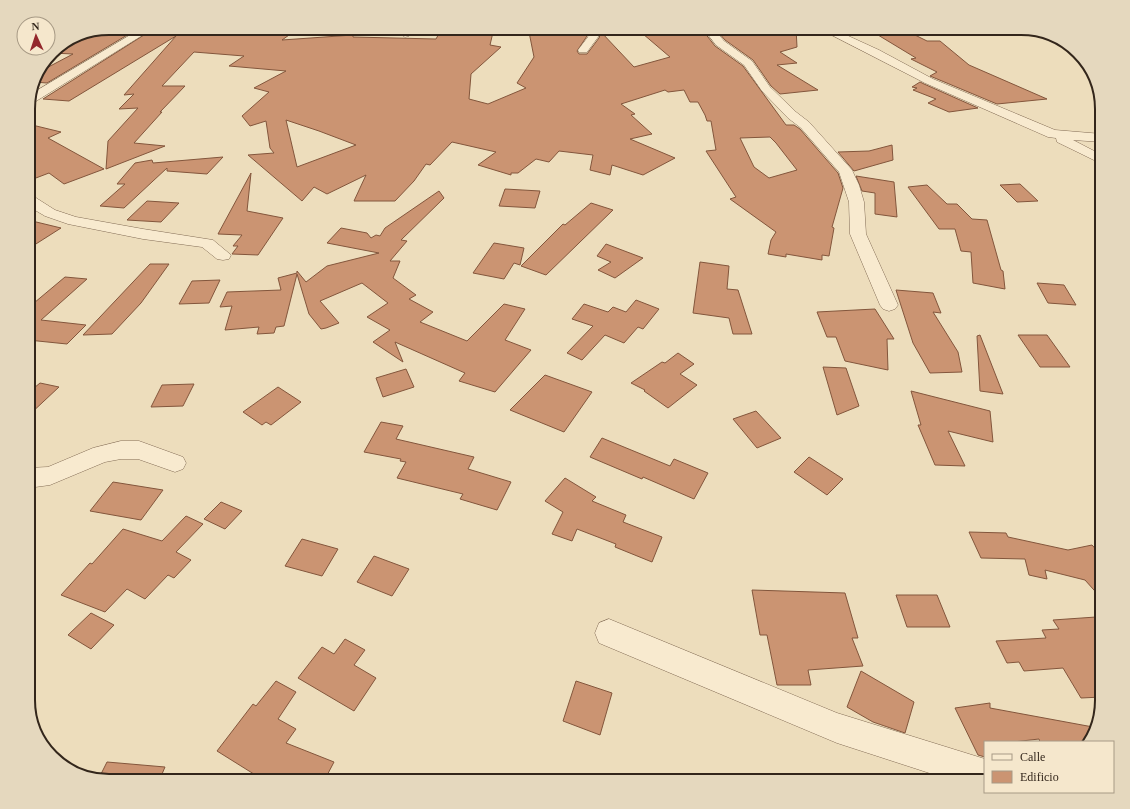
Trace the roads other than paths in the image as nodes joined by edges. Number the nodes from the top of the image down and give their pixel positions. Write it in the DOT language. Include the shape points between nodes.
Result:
graph roads {
  1 [pos="137,35"];
  2 [pos="594,35"];
  3 [pos="714,35"];
  4 [pos="837,35"];
  5 [pos="583,50"];
  6 [pos="36,96"];
  7 [pos="1053,134"];
  8 [pos="1095,137"];
  9 [pos="1095,156"];
  10 [pos="35,203"];
  11 [pos="223,255"];
  12 [pos="889,305"];
  13 [pos="175,463"];
  14 [pos="35,477"];
  15 [pos="610,632"];
  16 [pos="982,774"];
  1 -- 6 [label="street"];
  2 -- 5 [label="street"];
  3 -- 12 [label="street" via="748,63 766,89 805,125 845,170 858,212 856,228"];
  4 -- 7 [label="street" via="929,80"];
  7 -- 8 [label="street"];
  7 -- 9 [label="street"];
  10 -- 11 [label="street" via="50,213 73,221 207,243"];
  13 -- 14 [label="street" via="140,450 121,450 101,454 50,476"];
  15 -- 16 [label="street" via="837,728"];
}
